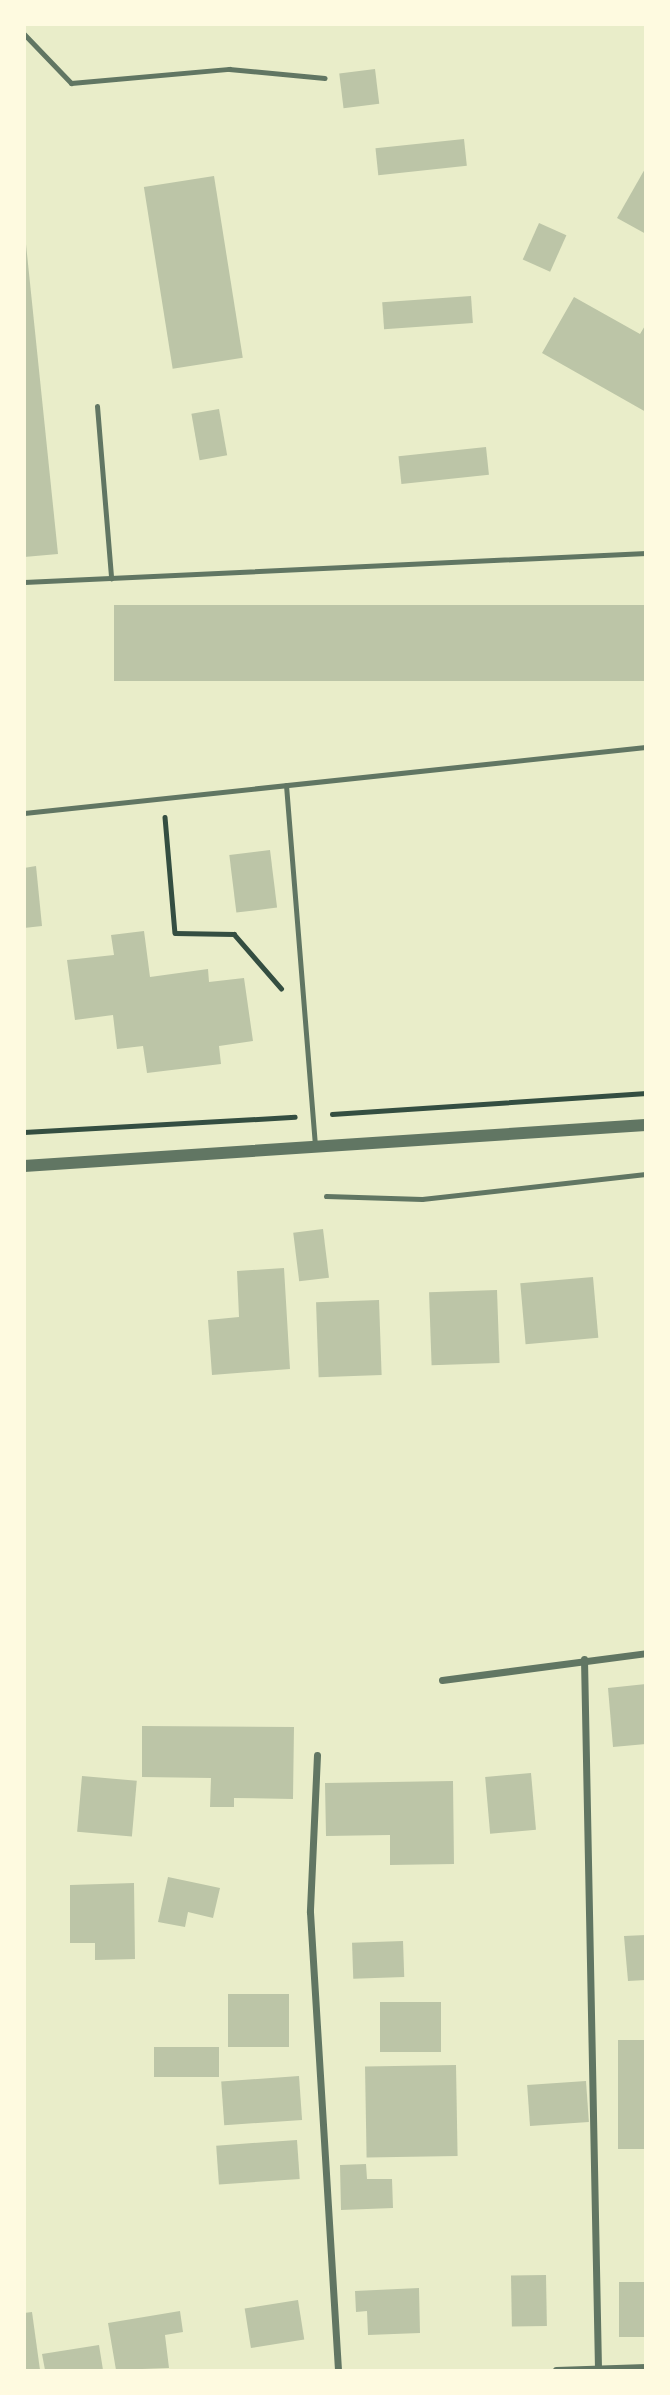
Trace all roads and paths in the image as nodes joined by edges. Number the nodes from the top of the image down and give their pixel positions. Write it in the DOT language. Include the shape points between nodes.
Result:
graph roads {
  1 [pos="24,34"];
  2 [pos="325,78"];
  3 [pos="97,406"];
  4 [pos="646,553"];
  5 [pos="111,578"];
  6 [pos="24,582"];
  7 [pos="646,747"];
  8 [pos="286,785"];
  9 [pos="163,798"];
  10 [pos="24,813"];
  11 [pos="305,1014"];
  12 [pos="646,1125"];
  13 [pos="316,1147"];
  14 [pos="24,1166"];
  15 [pos="646,1174"];
  16 [pos="326,1196"];
  17 [pos="646,1653"];
  18 [pos="584,1659"];
  19 [pos="442,1680"];
  20 [pos="317,1755"];
  21 [pos="646,2367"];
  22 [pos="598,2368"];
  23 [pos="338,2371"];
  24 [pos="556,2371"];
  1 -- 2 [label="lane" via="71,83 229,69"];
  3 -- 5 [label="lane"];
  4 -- 5 [label="lane"];
  5 -- 6 [label="lane"];
  7 -- 8 [label="lane"];
  8 -- 9 [label="lane"];
  8 -- 11 [label="lane"];
  9 -- 10 [label="lane"];
  9 -- 11 [label="path" via="175,933 234,934"];
  11 -- 13 [label="lane"];
  12 -- 13 [label="street"];
  13 -- 14 [label="street"];
  15 -- 16 [label="lane" via="422,1199"];
  17 -- 18 [label="street"];
  18 -- 19 [label="street"];
  18 -- 22 [label="street"];
  20 -- 23 [label="street" via="310,1912"];
  21 -- 22 [label="street"];
  22 -- 24 [label="street"];
}
